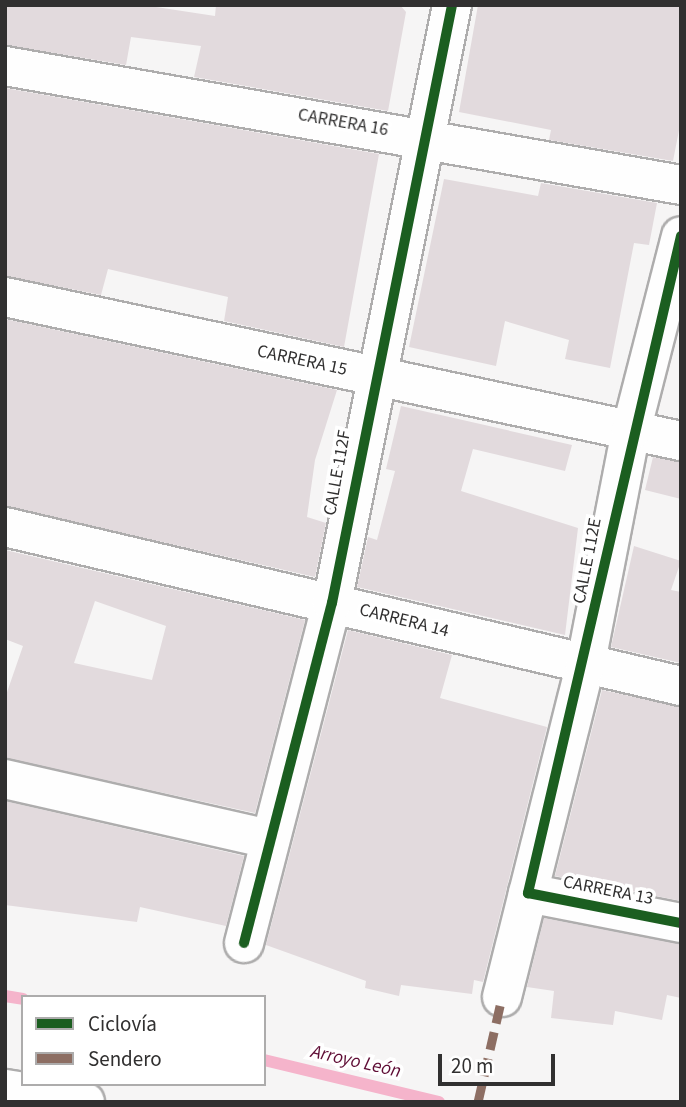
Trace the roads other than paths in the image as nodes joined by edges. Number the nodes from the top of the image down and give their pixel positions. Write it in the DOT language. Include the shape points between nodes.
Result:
graph roads {
  1 [pos="452,5"];
  2 [pos="5,66"];
  3 [pos="427,137"];
  4 [pos="681,185"];
  5 [pos="681,236"];
  6 [pos="5,297"];
  7 [pos="373,376"];
  8 [pos="631,431"];
  9 [pos="681,441"];
  10 [pos="5,527"];
  11 [pos="332,603"];
  12 [pos="585,667"];
  13 [pos="681,686"];
  14 [pos="5,779"];
  15 [pos="270,839"];
  16 [pos="528,893"];
  17 [pos="681,923"];
  18 [pos="244,943"];
  19 [pos="502,997"];
  20 [pos="5,1089"];
  21 [pos="85,1102"];
  1 -- 3 [label="street, CALLE 112F"];
  2 -- 3 [label="street, CARRERA 16"];
  3 -- 4 [label="street, CARRERA 16"];
  3 -- 7 [label="street, CALLE 112F"];
  5 -- 8 [label="street, CALLE 112E"];
  6 -- 7 [label="street, CARRERA 15"];
  7 -- 8 [label="street, CARRERA 15"];
  7 -- 11 [label="street, CALLE 112F"];
  8 -- 9 [label="street, CARRERA 15"];
  8 -- 12 [label="street, CALLE 112E"];
  10 -- 11 [label="street, CARRERA 14"];
  11 -- 12 [label="street, CARRERA 14"];
  11 -- 15 [label="street, CALLE 112F"];
  12 -- 13 [label="street, CARRERA 14"];
  12 -- 16 [label="street, CALLE 112E"];
  14 -- 15 [label="street"];
  15 -- 18 [label="street, CALLE 112F"];
  16 -- 17 [label="street, CARRERA 13"];
  16 -- 19 [label="street, CALLE 112E"];
  20 -- 21 [label="street"];
}
